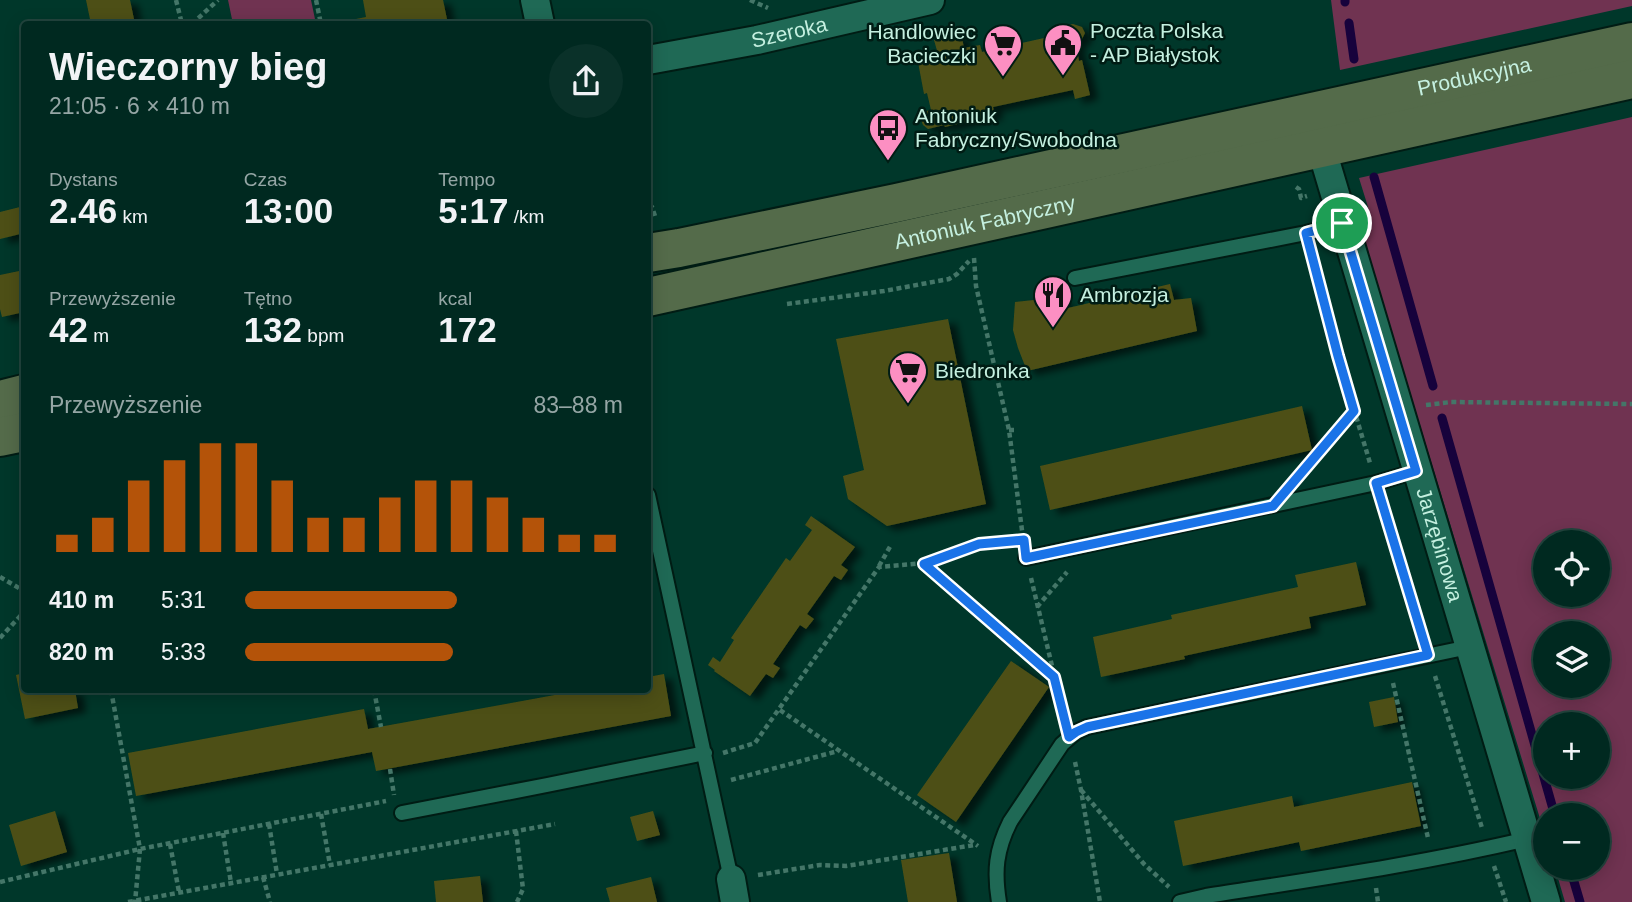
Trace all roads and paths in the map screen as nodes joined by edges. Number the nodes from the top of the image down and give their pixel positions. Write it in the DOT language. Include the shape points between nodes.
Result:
graph roads {
  1 [pos="176,0"];
  2 [pos="218,0"];
  3 [pos="316,0"];
  4 [pos="535,0"];
  5 [pos="930,0"];
  6 [pos="884,5"];
  7 [pos="181,21"];
  8 [pos="195,21"];
  9 [pos="320,21"];
  10 [pos="539,21"];
  11 [pos="1632,42"];
  12 [pos="651,60"];
  13 [pos="1632,79"];
  14 [pos="1320,130"];
  15 [pos="1301,198"];
  16 [pos="651,207"];
  17 [pos="1342,223"];
  18 [pos="1306,233"];
  19 [pos="653,239"];
  20 [pos="974,256"];
  21 [pos="1076,278"];
  22 [pos="651,296"];
  23 [pos="21,395"];
  24 [pos="0,400"];
  25 [pos="1632,404"];
  26 [pos="1398,407"];
  27 [pos="1354,411"];
  28 [pos="1009,430"];
  29 [pos="1017,430"];
  30 [pos="21,433"];
  31 [pos="0,437"];
  32 [pos="1416,471"];
  33 [pos="1376,483"];
  34 [pos="1273,506"];
  35 [pos="651,509"];
  36 [pos="1090,544"];
  37 [pos="891,545"];
  38 [pos="1026,558"];
  39 [pos="924,564"];
  40 [pos="879,567"];
  41 [pos="0,577"];
  42 [pos="21,589"];
  43 [pos="1037,607"];
  44 [pos="21,615"];
  45 [pos="0,638"];
  46 [pos="1469,647"];
  47 [pos="1428,655"];
  48 [pos="1388,663"];
  49 [pos="1054,677"];
  50 [pos="112,693"];
  51 [pos="375,693"];
  52 [pos="780,710"];
  53 [pos="381,727"];
  54 [pos="1069,737"];
  55 [pos="839,751"];
  56 [pos="705,756"];
  57 [pos="390,769"];
  58 [pos="712,785"];
  59 [pos="1081,790"];
  60 [pos="395,799"];
  61 [pos="402,813"];
  62 [pos="321,814"];
  63 [pos="269,824"];
  64 [pos="555,824"];
  65 [pos="516,831"];
  66 [pos="223,833"];
  67 [pos="1527,839"];
  68 [pos="170,844"];
  69 [pos="1489,848"];
  70 [pos="141,849"];
  71 [pos="1433,859"];
  72 [pos="330,865"];
  73 [pos="277,874"];
  74 [pos="263,877"];
  75 [pos="0,882"];
  76 [pos="231,883"];
  77 [pos="733,890"];
  78 [pos="179,892"];
  79 [pos="1206,896"];
  80 [pos="135,901"];
  81 [pos="128,902"];
  82 [pos="270,902"];
  83 [pos="517,902"];
  84 [pos="999,902"];
  85 [pos="1100,902"];
  86 [pos="1180,902"];
  87 [pos="1506,902"];
  88 [pos="1546,902"];
  1 -- 7 [label="path"];
  2 -- 8 [label="path"];
  3 -- 9 [label="path"];
  4 -- 10 [label="street"];
  5 -- 6 [label="street, Szeroka"];
  6 -- 12 [label="street, Szeroka" via="757,40"];
  11 -- 14 [label="main road, Produkcyjna"];
  13 -- 14 [label="main road, Produkcyjna"];
  14 -- 17 [label="street, Jarzębinowa"];
  14 -- 19 [label="main road, Antoniuk Fabryczny" via="896,203 679,248"];
  14 -- 22 [label="main road, Antoniuk Fabryczny"];
  15 -- 18 [label="path"];
  16 -- 19 [label="path"];
  17 -- 18 [label="lane"];
  17 -- 26 [label="street, Jarzębinowa"];
  18 -- 21 [label="lane"];
  18 -- 27 [label="path"];
  20 -- 28 [label="path" via="976,286"];
  23 -- 24 [label="main road"];
  25 -- 26 [label="path" via="1451,402"];
  26 -- 32 [label="street, Jarzębinowa"];
  27 -- 33 [label="path"];
  27 -- 34 [label="path"];
  28 -- 29 [label="path"];
  28 -- 39 [label="path" via="1024,540 979,544"];
  30 -- 31 [label="main road"];
  32 -- 33 [label="lane"];
  32 -- 46 [label="street, Jarzębinowa"];
  33 -- 34 [label="lane"];
  33 -- 47 [label="path"];
  34 -- 36 [label="lane"];
  35 -- 56 [label="lane"];
  36 -- 38 [label="lane"];
  36 -- 43 [label="path"];
  37 -- 40 [label="path"];
  38 -- 43 [label="path"];
  39 -- 40 [label="path"];
  39 -- 49 [label="path"];
  40 -- 52 [label="path"];
  41 -- 42 [label="path"];
  43 -- 49 [label="path"];
  44 -- 45 [label="path"];
  46 -- 47 [label="lane"];
  46 -- 67 [label="street, Jarzębinowa"];
  47 -- 48 [label="lane"];
  47 -- 69 [label="path"];
  48 -- 54 [label="lane" via="1087,727"];
  48 -- 71 [label="path"];
  49 -- 54 [label="path"];
  50 -- 70 [label="path"];
  51 -- 53 [label="path"];
  52 -- 55 [label="path"];
  52 -- 56 [label="path" via="755,743"];
  54 -- 59 [label="path"];
  54 -- 84 [label="lane" via="1005,831 997,858"];
  55 -- 58 [label="path"];
  55 -- 77 [label="path" via="975,845 846,866 820,865"];
  56 -- 58 [label="lane"];
  56 -- 61 [label="lane"];
  57 -- 60 [label="path"];
  58 -- 77 [label="lane"];
  59 -- 79 [label="path" via="1144,864 1176,893"];
  59 -- 85 [label="path"];
  60 -- 61 [label="path" via="402,798"];
  60 -- 62 [label="path"];
  62 -- 63 [label="path"];
  62 -- 72 [label="path"];
  63 -- 66 [label="path"];
  63 -- 73 [label="path"];
  64 -- 65 [label="path"];
  65 -- 72 [label="path"];
  65 -- 83 [label="path" via="523,889"];
  66 -- 68 [label="path"];
  66 -- 76 [label="path"];
  67 -- 69 [label="lane"];
  67 -- 88 [label="street, Jarzębinowa"];
  68 -- 70 [label="path"];
  68 -- 78 [label="path"];
  69 -- 71 [label="lane"];
  69 -- 87 [label="path"];
  70 -- 75 [label="path"];
  70 -- 80 [label="path"];
  71 -- 79 [label="lane"];
  72 -- 73 [label="path"];
  73 -- 74 [label="path"];
  74 -- 76 [label="path"];
  74 -- 82 [label="path"];
  76 -- 78 [label="path"];
  78 -- 80 [label="path"];
  79 -- 86 [label="lane"];
  80 -- 81 [label="path"];
}
